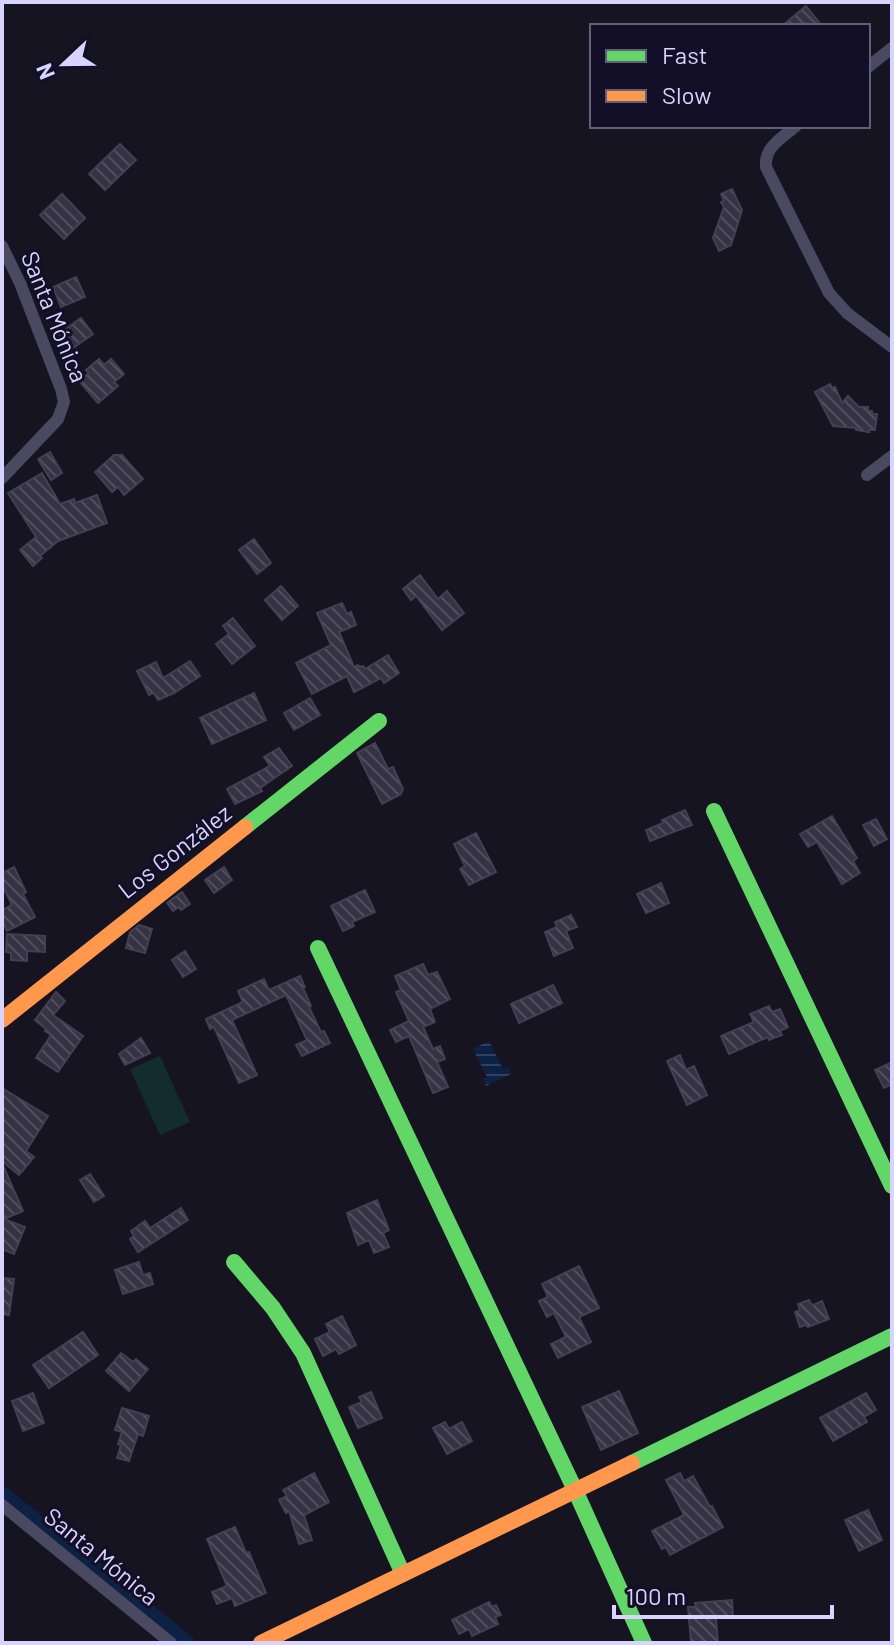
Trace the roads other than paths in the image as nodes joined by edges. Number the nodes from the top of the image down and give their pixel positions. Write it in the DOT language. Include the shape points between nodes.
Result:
graph roads {
  1 [pos="892,48"];
  2 [pos="870,65"];
  3 [pos="794,128"];
  4 [pos="2,246"];
  5 [pos="892,347"];
  6 [pos="892,456"];
  7 [pos="867,475"];
  8 [pos="2,478"];
  9 [pos="379,721"];
  10 [pos="714,811"];
  11 [pos="318,948"];
  12 [pos="2,1020"];
  13 [pos="892,1186"];
  14 [pos="234,1262"];
  15 [pos="892,1336"];
  16 [pos="575,1490"];
  17 [pos="2,1505"];
  18 [pos="403,1574"];
  19 [pos="171,1643"];
  20 [pos="261,1643"];
  21 [pos="644,1643"];
  1 -- 2 [label="street"];
  3 -- 5 [label="street" via="769,149 766,167 829,293"];
  4 -- 8 [label="street, Santa Mónica" via="64,402 58,419"];
  6 -- 7 [label="street"];
  9 -- 12 [label="street, Los González"];
  10 -- 13 [label="street"];
  11 -- 16 [label="street"];
  14 -- 18 [label="street" via="303,1353"];
  15 -- 16 [label="street"];
  16 -- 18 [label="street"];
  16 -- 21 [label="street"];
  17 -- 19 [label="street, Santa Mónica"];
  18 -- 20 [label="street"];
}
